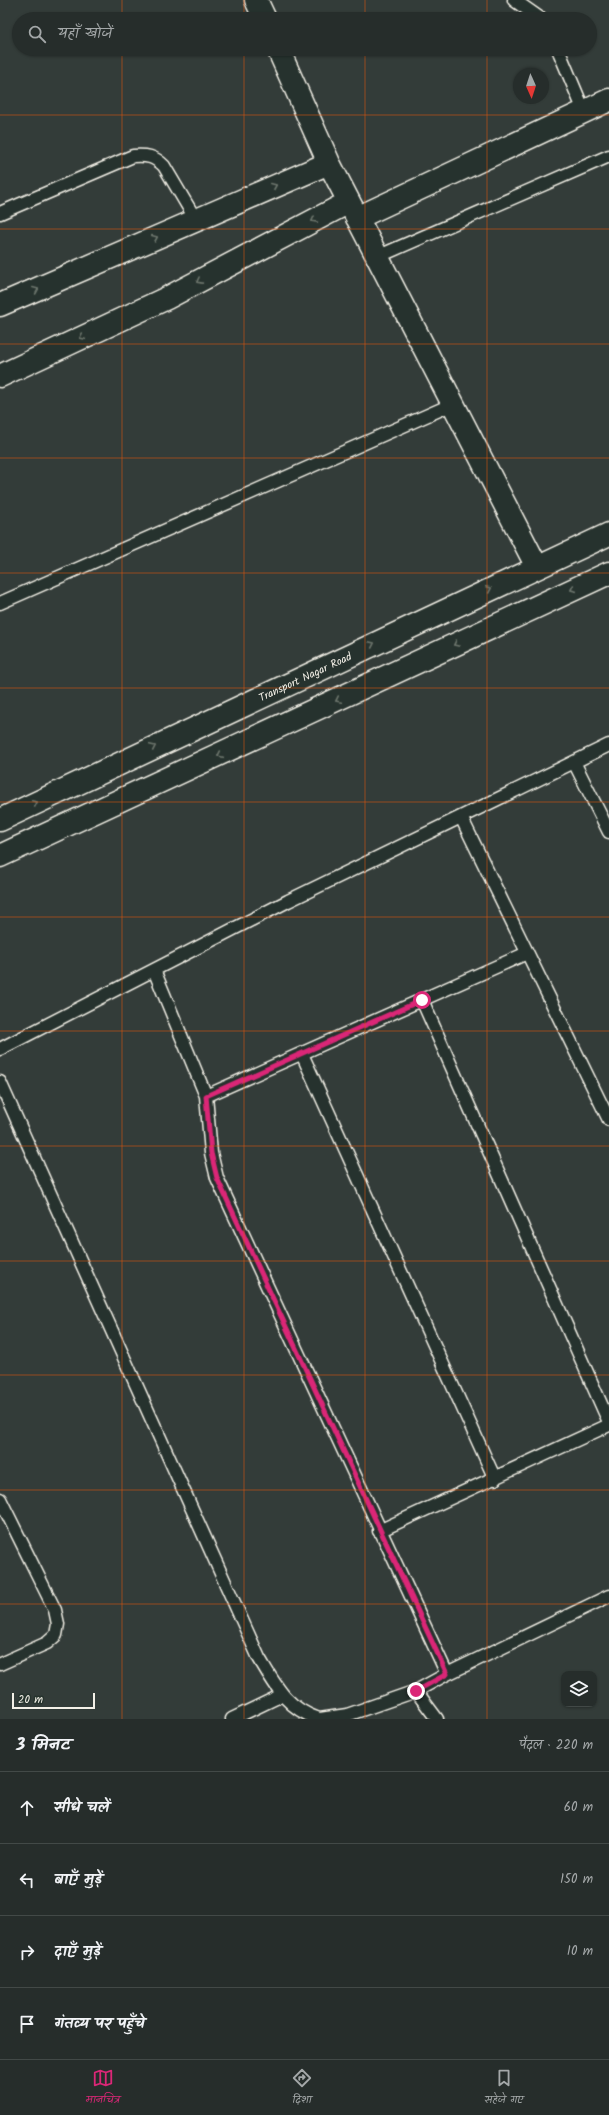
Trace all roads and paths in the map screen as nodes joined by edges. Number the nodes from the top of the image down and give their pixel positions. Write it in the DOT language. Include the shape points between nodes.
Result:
graph roads {
  1 [pos="256,0"];
  2 [pos="514,0"];
  3 [pos="262,12"];
  4 [pos="531,12"];
  5 [pos="281,56"];
  6 [pos="561,56"];
  7 [pos="609,100"];
  8 [pos="584,111"];
  9 [pos="609,156"];
  10 [pos="329,163"];
  11 [pos="353,210"];
  12 [pos="0,213"];
  13 [pos="196,220"];
  14 [pos="377,257"];
  15 [pos="0,305"];
  16 [pos="0,376"];
  17 [pos="453,404"];
  18 [pos="609,534"];
  19 [pos="536,567"];
  20 [pos="609,573"];
  21 [pos="0,603"];
  22 [pos="609,745"];
  23 [pos="574,762"];
  24 [pos="461,817"];
  25 [pos="0,820"];
  26 [pos="609,832"];
  27 [pos="0,856"];
  28 [pos="527,953"];
  29 [pos="154,970"];
  30 [pos="422,1000"];
  31 [pos="0,1049"];
  32 [pos="302,1054"];
  33 [pos="0,1082"];
  34 [pos="206,1096"];
  35 [pos="609,1120"];
  36 [pos="609,1422"];
  37 [pos="609,1425"];
  38 [pos="496,1479"];
  39 [pos="0,1499"];
  40 [pos="380,1532"];
  41 [pos="609,1596"];
  42 [pos="0,1664"];
  43 [pos="447,1674"];
  44 [pos="416,1691"];
  45 [pos="282,1695"];
  46 [pos="232,1719"];
  47 [pos="320,1719"];
  48 [pos="437,1719"];
  1 -- 3 [label="street"];
  2 -- 4 [label="lane"];
  5 -- 10 [label="street"];
  6 -- 8 [label="lane"];
  7 -- 8 [label="street"];
  8 -- 11 [label="street"];
  9 -- 14 [label="lane"];
  10 -- 11 [label="street"];
  13 -- 10 [label="street, one-way"];
  11 -- 14 [label="street"];
  11 -- 16 [label="street, one-way"];
  12 -- 13 [label="lane" via="133,156 147,155 157,159 164,166"];
  15 -- 13 [label="street, one-way"];
  14 -- 17 [label="street"];
  17 -- 19 [label="street"];
  17 -- 21 [label="lane"];
  18 -- 19 [label="street, Transport Nagar Road"];
  25 -- 19 [label="street, Transport Nagar Road, one-way"];
  20 -- 27 [label="street, one-way"];
  22 -- 23 [label="lane"];
  23 -- 24 [label="lane"];
  23 -- 26 [label="lane"];
  24 -- 28 [label="lane"];
  24 -- 29 [label="lane"];
  28 -- 30 [label="lane"];
  28 -- 35 [label="lane"];
  29 -- 31 [label="lane"];
  29 -- 34 [label="lane"];
  30 -- 32 [label="lane"];
  30 -- 36 [label="lane"];
  32 -- 34 [label="lane"];
  32 -- 38 [label="lane"];
  33 -- 45 [label="lane" via="259,1658"];
  34 -- 40 [label="lane" via="211,1153 217,1178"];
  37 -- 38 [label="lane"];
  38 -- 40 [label="lane"];
  39 -- 42 [label="lane" via="55,1610 58,1624 56,1635 47,1644"];
  40 -- 43 [label="lane"];
  41 -- 43 [label="lane"];
  43 -- 44 [label="lane"];
  44 -- 47 [label="lane" via="347,1715"];
  44 -- 48 [label="lane"];
  45 -- 46 [label="lane"];
  45 -- 47 [label="lane" via="303,1714"];
}
